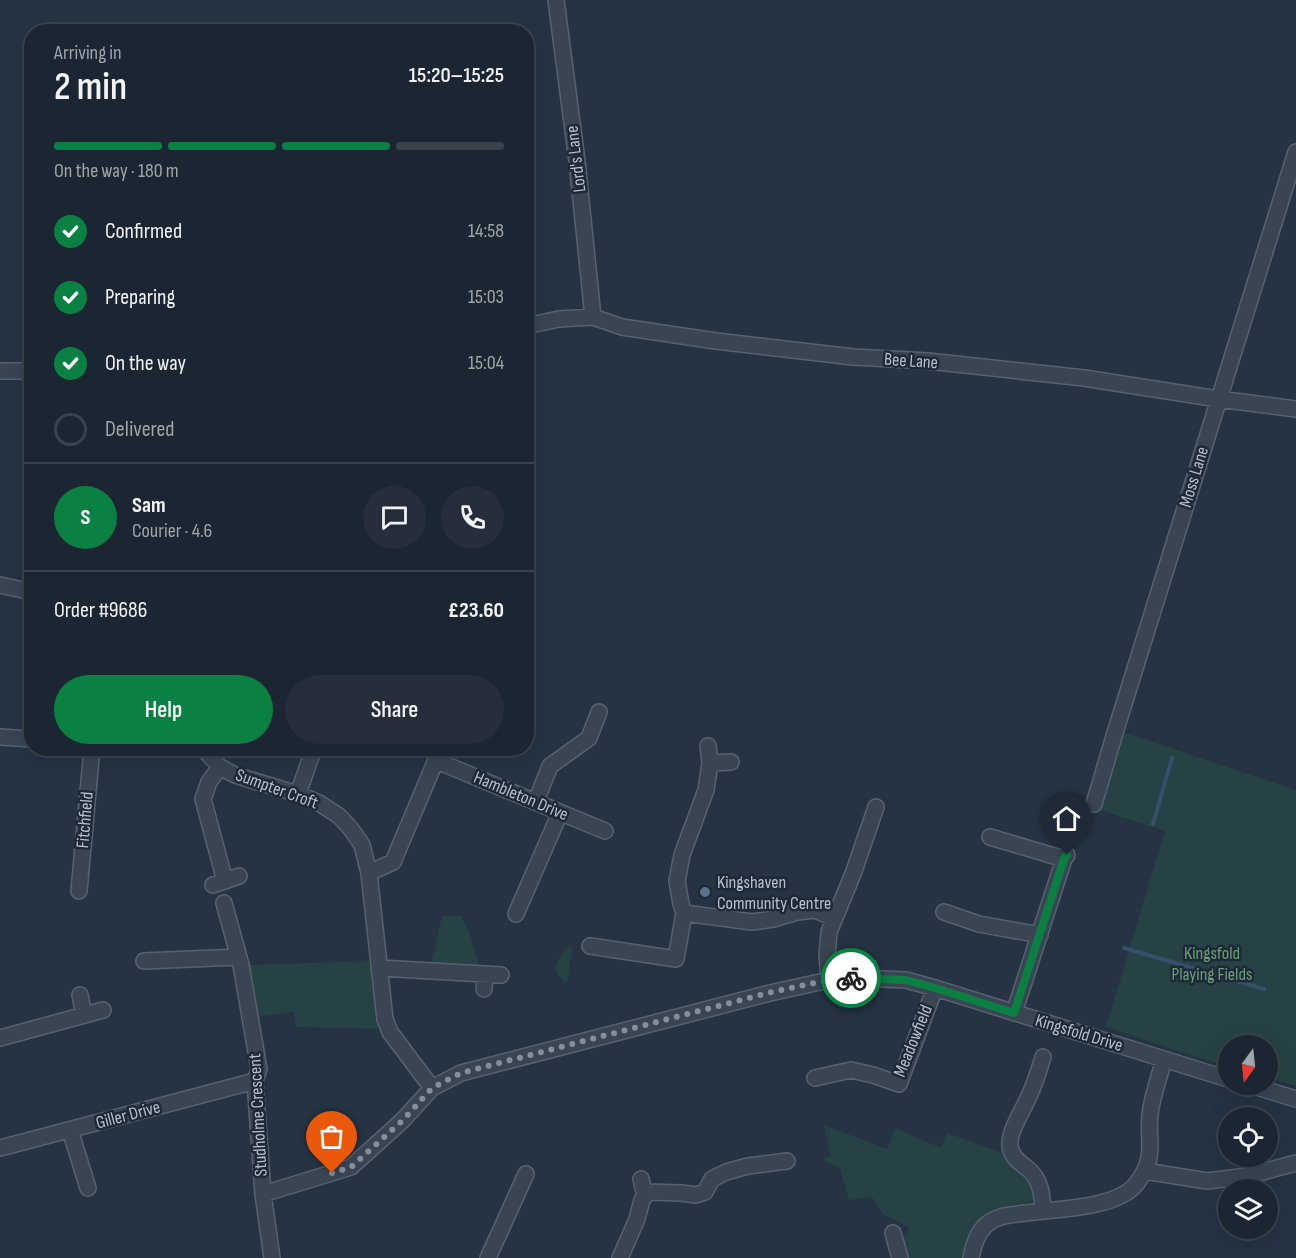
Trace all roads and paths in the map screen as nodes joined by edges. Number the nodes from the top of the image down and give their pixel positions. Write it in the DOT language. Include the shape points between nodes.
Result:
graph roads {
  1 [pos="556,0"];
  2 [pos="1296,152"];
  3 [pos="593,317"];
  4 [pos="534,324"];
  5 [pos="0,371"];
  6 [pos="24,371"];
  7 [pos="1218,399"];
  8 [pos="1296,409"];
  9 [pos="0,585"];
  10 [pos="24,590"];
  11 [pos="599,712"];
  12 [pos="0,737"];
  13 [pos="24,738"];
  14 [pos="708,746"];
  15 [pos="91,756"];
  16 [pos="210,756"];
  17 [pos="311,756"];
  18 [pos="439,756"];
  19 [pos="441,756"];
  20 [pos="730,762"];
  21 [pos="710,764"];
  22 [pos="220,767"];
  23 [pos="298,794"];
  24 [pos="536,801"];
  25 [pos="1094,804"];
  26 [pos="876,807"];
  27 [pos="560,813"];
  28 [pos="606,831"];
  29 [pos="990,837"];
  30 [pos="369,873"];
  31 [pos="226,880"];
  32 [pos="79,891"];
  33 [pos="224,903"];
  34 [pos="944,912"];
  35 [pos="684,913"];
  36 [pos="516,914"];
  37 [pos="834,918"];
  38 [pos="1040,935"];
  39 [pos="590,946"];
  40 [pos="238,957"];
  41 [pos="144,961"];
  42 [pos="380,968"];
  43 [pos="501,975"];
  44 [pos="829,980"];
  45 [pos="935,988"];
  46 [pos="80,995"];
  47 [pos="103,1010"];
  48 [pos="1014,1013"];
  49 [pos="84,1015"];
  50 [pos="0,1038"];
  51 [pos="1043,1056"];
  52 [pos="1164,1059"];
  53 [pos="1218,1076"];
  54 [pos="815,1078"];
  55 [pos="255,1081"];
  56 [pos="432,1088"];
  57 [pos="1278,1093"];
  58 [pos="1296,1099"];
  59 [pos="70,1130"];
  60 [pos="0,1148"];
  61 [pos="787,1161"];
  62 [pos="1296,1163"];
  63 [pos="1145,1171"];
  64 [pos="526,1174"];
  65 [pos="640,1179"];
  66 [pos="88,1188"];
  67 [pos="263,1194"];
  68 [pos="645,1196"];
  69 [pos="1043,1211"];
  70 [pos="893,1233"];
  71 [pos="272,1258"];
  72 [pos="488,1258"];
  73 [pos="620,1258"];
  74 [pos="900,1258"];
  75 [pos="971,1258"];
  1 -- 3 [label="street, Lord's Lane"];
  2 -- 7 [label="street, Moss Lane"];
  3 -- 4 [label="street, Bee Lane"];
  3 -- 7 [label="street, Bee Lane" via="622,327 716,341 1073,377"];
  5 -- 6 [label="street"];
  7 -- 8 [label="street, Bee Lane"];
  7 -- 25 [label="street, Moss Lane"];
  9 -- 10 [label="street"];
  11 -- 24 [label="street" via="589,738 550,766"];
  12 -- 13 [label="street"];
  14 -- 21 [label="street"];
  15 -- 32 [label="street, Fitchfield"];
  16 -- 22 [label="street, Sumpter Croft"];
  17 -- 23 [label="street"];
  18 -- 30 [label="street" via="393,862"];
  19 -- 24 [label="street, Hambleton Drive"];
  20 -- 21 [label="street"];
  21 -- 35 [label="street" via="706,790 682,855 678,881"];
  22 -- 23 [label="street, Sumpter Croft"];
  22 -- 31 [label="street" via="203,799"];
  23 -- 30 [label="street, Sumpter Croft" via="339,816 351,829 362,845"];
  24 -- 27 [label="street, Hambleton Drive"];
  26 -- 37 [label="street"];
  27 -- 28 [label="street, Hambleton Drive"];
  27 -- 36 [label="street"];
  29 -- 38 [label="street" via="1066,857"];
  30 -- 42 [label="street, Sumpter Croft"];
  33 -- 40 [label="street, Studholme Crescent"];
  34 -- 38 [label="street" via="979,924"];
  35 -- 37 [label="street" via="752,922 816,910"];
  35 -- 39 [label="street" via="676,959"];
  37 -- 44 [label="street" via="827,955"];
  38 -- 48 [label="street"];
  40 -- 41 [label="street"];
  40 -- 55 [label="street, Studholme Crescent" via="259,1069"];
  42 -- 43 [label="street" via="484,982"];
  42 -- 56 [label="street, Sumpter Croft" via="390,1032"];
  44 -- 45 [label="street, Kingsfold Drive" via="906,980"];
  44 -- 56 [label="street, Kingsfold Drive" via="461,1073"];
  45 -- 48 [label="street, Kingsfold Drive"];
  45 -- 54 [label="street, Meadowfield" via="898,1084 851,1070"];
  46 -- 49 [label="street"];
  47 -- 49 [label="street"];
  48 -- 52 [label="street, Kingsfold Drive"];
  49 -- 50 [label="street"];
  51 -- 69 [label="street" via="1009,1144 1013,1155 1038,1180"];
  52 -- 53 [label="street, Kingsfold Drive"];
  52 -- 63 [label="street" via="1151,1108 1150,1158"];
  55 -- 59 [label="street, Giller Drive"];
  55 -- 67 [label="street, Studholme Crescent"];
  56 -- 67 [label="street, Kingsfold Drive" via="351,1167"];
  57 -- 58 [label="street"];
  59 -- 60 [label="street, Giller Drive"];
  59 -- 66 [label="street"];
  61 -- 68 [label="street" via="726,1172 712,1179 705,1192 696,1195 648,1192"];
  62 -- 63 [label="street" via="1248,1176 1207,1181"];
  63 -- 69 [label="street" via="1124,1194 1071,1209"];
  64 -- 72 [label="street"];
  65 -- 68 [label="street"];
  67 -- 71 [label="street, Studholme Crescent"];
  68 -- 73 [label="street"];
  69 -- 75 [label="street" via="1000,1216 986,1225"];
  70 -- 74 [label="street"];
}
